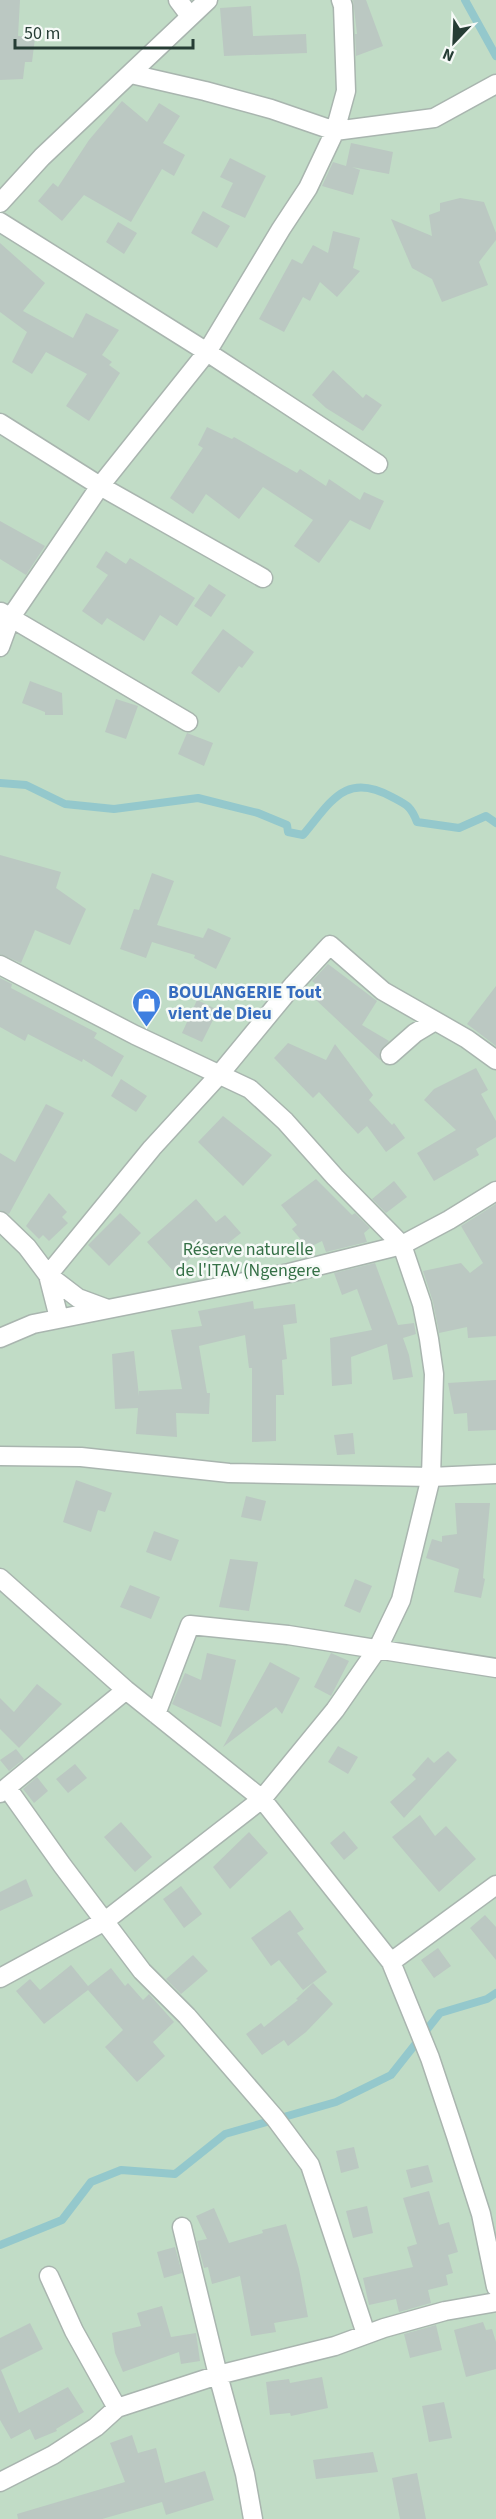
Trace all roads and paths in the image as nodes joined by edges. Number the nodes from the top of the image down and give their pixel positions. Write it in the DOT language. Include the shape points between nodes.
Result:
graph roads {
  1 [pos="178,0"];
  2 [pos="208,0"];
  3 [pos="341,0"];
  4 [pos="190,16"];
  5 [pos="131,74"];
  6 [pos="494,85"];
  7 [pos="335,132"];
  8 [pos="0,203"];
  9 [pos="0,222"];
  10 [pos="207,352"];
  11 [pos="0,423"];
  12 [pos="378,464"];
  13 [pos="100,486"];
  14 [pos="263,578"];
  15 [pos="6,615"];
  16 [pos="0,647"];
  17 [pos="188,722"];
  18 [pos="0,965"];
  19 [pos="435,1021"];
  20 [pos="390,1055"];
  21 [pos="496,1060"];
  22 [pos="219,1075"];
  23 [pos="496,1191"];
  24 [pos="0,1221"];
  25 [pos="402,1245"];
  26 [pos="48,1275"];
  27 [pos="106,1308"];
  28 [pos="59,1318"];
  29 [pos="0,1338"];
  30 [pos="0,1456"];
  31 [pos="496,1474"];
  32 [pos="431,1477"];
  33 [pos="0,1578"];
  34 [pos="378,1648"];
  35 [pos="496,1668"];
  36 [pos="126,1690"];
  37 [pos="156,1714"];
  38 [pos="4,1791"];
  39 [pos="262,1798"];
  40 [pos="496,1885"];
  41 [pos="105,1921"];
  42 [pos="391,1962"];
  43 [pos="0,1978"];
  44 [pos="182,2227"];
  45 [pos="49,2276"];
  46 [pos="496,2287"];
  47 [pos="496,2302"];
  48 [pos="366,2334"];
  49 [pos="218,2375"];
  50 [pos="117,2408"];
  51 [pos="0,2482"];
  52 [pos="253,2519"];
  1 -- 4 [label="street"];
  2 -- 4 [label="street"];
  3 -- 7 [label="street" via="346,91"];
  4 -- 5 [label="street"];
  5 -- 7 [label="street" via="260,106"];
  5 -- 8 [label="street"];
  6 -- 7 [label="street" via="434,118"];
  7 -- 10 [label="street" via="308,188"];
  9 -- 10 [label="street"];
  10 -- 12 [label="street"];
  10 -- 13 [label="street"];
  11 -- 13 [label="street"];
  13 -- 14 [label="street"];
  13 -- 15 [label="street"];
  15 -- 16 [label="street"];
  15 -- 17 [label="street"];
  18 -- 22 [label="street"];
  19 -- 20 [label="street"];
  19 -- 21 [label="street"];
  19 -- 22 [label="street" via="383,991 330,945"];
  22 -- 25 [label="street" via="250,1089 285,1121"];
  22 -- 26 [label="street" via="152,1148"];
  23 -- 25 [label="street"];
  24 -- 26 [label="street"];
  25 -- 27 [label="street" via="289,1273"];
  25 -- 32 [label="street" via="422,1304 434,1374"];
  26 -- 27 [label="street" via="78,1298"];
  26 -- 28 [label="street"];
  27 -- 28 [label="street"];
  28 -- 29 [label="street"];
  30 -- 32 [label="street" via="81,1457 229,1473"];
  31 -- 32 [label="street"];
  32 -- 34 [label="street" via="401,1600"];
  33 -- 36 [label="street"];
  34 -- 35 [label="street"];
  34 -- 37 [label="street" via="190,1625"];
  34 -- 39 [label="street" via="335,1710"];
  36 -- 37 [label="street"];
  36 -- 38 [label="street"];
  37 -- 39 [label="street"];
  38 -- 41 [label="street"];
  39 -- 41 [label="street"];
  39 -- 42 [label="street"];
  40 -- 42 [label="street"];
  41 -- 43 [label="street"];
  41 -- 48 [label="street" via="142,1971 276,2118 310,2165"];
  42 -- 46 [label="street" via="430,2058 480,2214"];
  44 -- 49 [label="street"];
  45 -- 50 [label="street"];
  47 -- 48 [label="street" via="445,2311"];
  48 -- 49 [label="street" via="335,2346"];
  49 -- 50 [label="street"];
  49 -- 52 [label="street"];
  50 -- 51 [label="street" via="53,2455"];
}
